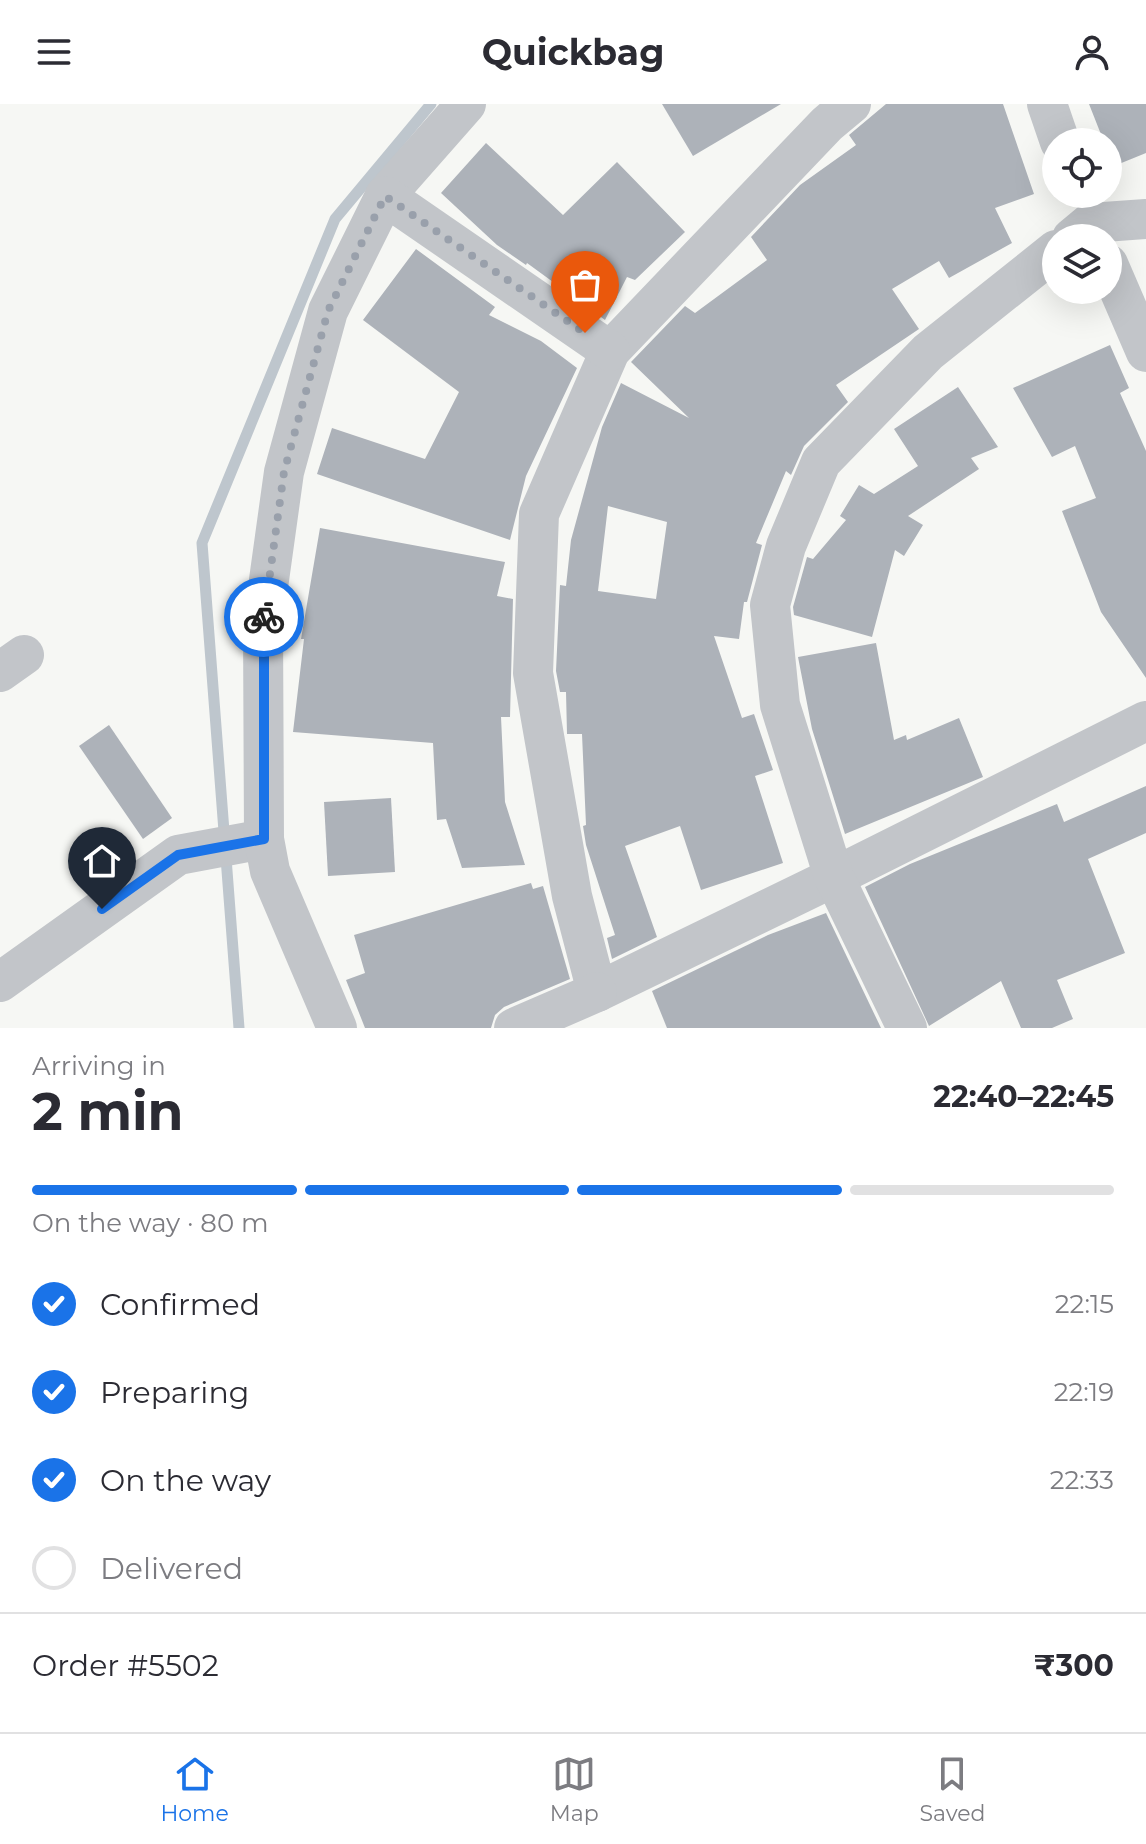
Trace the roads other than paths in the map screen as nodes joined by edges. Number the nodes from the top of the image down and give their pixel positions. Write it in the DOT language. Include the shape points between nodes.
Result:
graph roads {
  1 [pos="466,104"];
  2 [pos="851,104"];
  3 [pos="1047,104"];
  4 [pos="1055,128"];
  5 [pos="385,196"];
  6 [pos="1146,219"];
  7 [pos="1084,223"];
  8 [pos="1042,261"];
  9 [pos="1122,296"];
  10 [pos="610,351"];
  11 [pos="1146,352"];
  12 [pos="1146,721"];
  13 [pos="264,839"];
  14 [pos="834,877"];
  15 [pos="0,982"];
  16 [pos="597,992"];
  17 [pos="337,1028"];
  18 [pos="514,1028"];
  19 [pos="907,1028"];
  1 -- 5 [label="street"];
  2 -- 10 [label="street"];
  3 -- 4 [label="street"];
  5 -- 10 [label="street"];
  5 -- 13 [label="street" via="328,311 284,472 263,623"];
  6 -- 7 [label="street"];
  8 -- 14 [label="street" via="928,352 821,462 786,546 770,605 780,705"];
  9 -- 11 [label="street"];
  10 -- 16 [label="street" via="539,514 533,673 572,896"];
  12 -- 14 [label="street"];
  13 -- 15 [label="street" via="178,855"];
  13 -- 17 [label="street" via="270,871"];
  14 -- 16 [label="street"];
  14 -- 19 [label="street"];
  16 -- 18 [label="street"];
}
